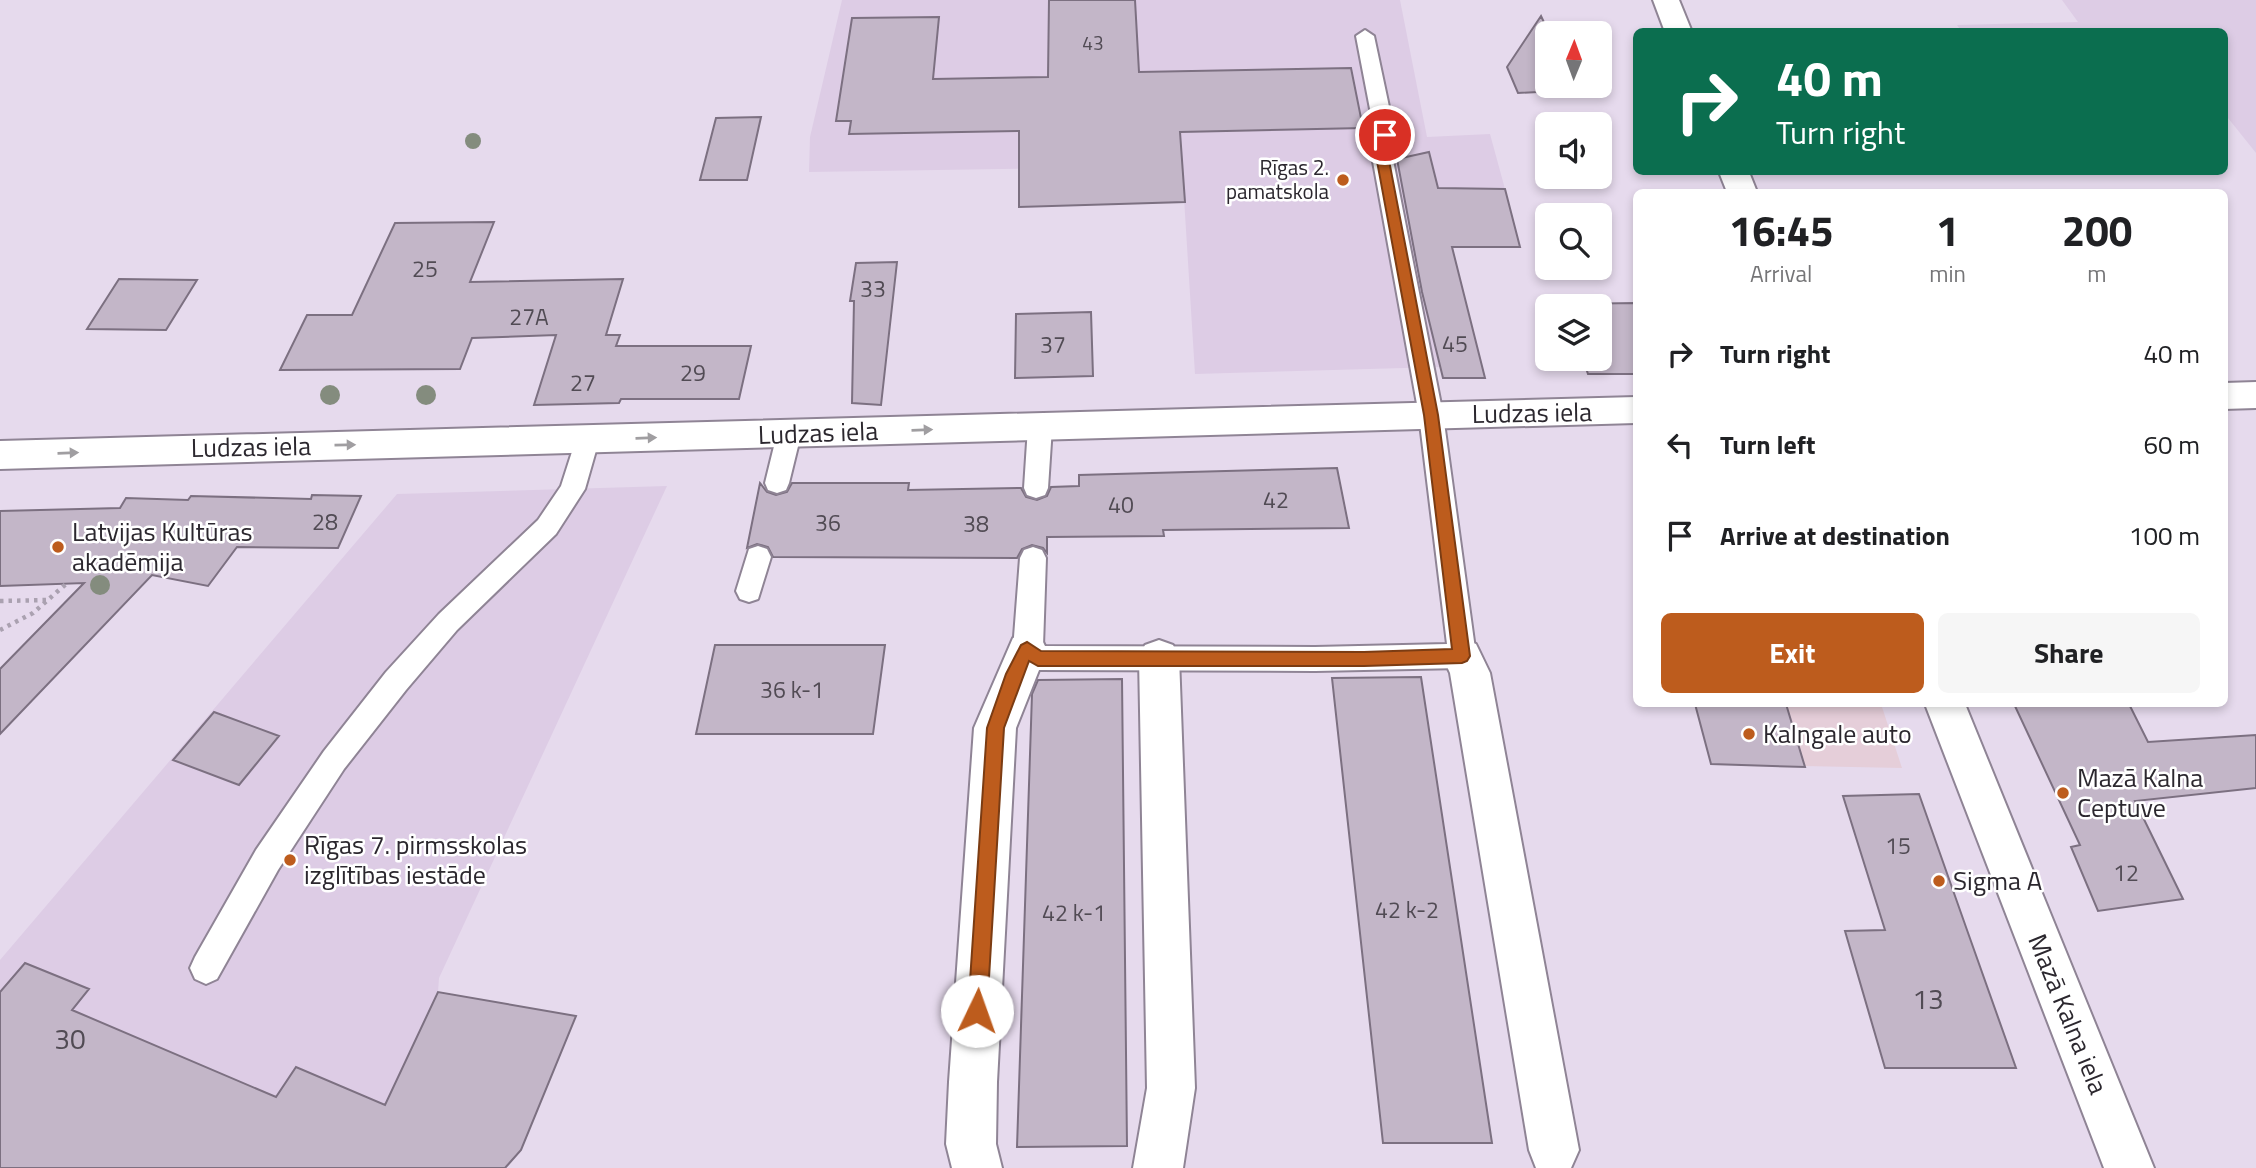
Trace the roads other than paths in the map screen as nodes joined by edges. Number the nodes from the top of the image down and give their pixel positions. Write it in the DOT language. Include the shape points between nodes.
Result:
graph roads {
  1 [pos="1666,0"];
  2 [pos="1677,28"];
  3 [pos="1365,36"];
  4 [pos="2256,395"];
  5 [pos="2228,396"];
  6 [pos="1633,410"];
  7 [pos="1431,415"];
  8 [pos="1040,427"];
  9 [pos="789,434"];
  10 [pos="587,440"];
  11 [pos="0,455"];
  12 [pos="777,483"];
  13 [pos="1036,488"];
  14 [pos="758,557"];
  15 [pos="1033,558"];
  16 [pos="749,591"];
  17 [pos="1027,650"];
  18 [pos="1462,656"];
  19 [pos="1159,657"];
  20 [pos="1946,707"];
  21 [pos="206,968"];
  22 [pos="1555,1150"];
  23 [pos="977,1168"];
  24 [pos="1158,1168"];
  25 [pos="2129,1168"];
  1 -- 2 [label="street"];
  3 -- 7 [label="lane" via="1385,135 1380,145"];
  4 -- 5 [label="street"];
  6 -- 7 [label="street, Ludzas iela"];
  7 -- 8 [label="street, Ludzas iela"];
  7 -- 18 [label="lane"];
  9 -- 8 [label="street, Ludzas iela, one-way"];
  8 -- 13 [label="lane"];
  10 -- 9 [label="street, Ludzas iela, one-way"];
  9 -- 12 [label="lane"];
  11 -- 10 [label="street, Ludzas iela, one-way"];
  10 -- 21 [label="lane" via="573,489 547,527 449,622 334,760 267,860"];
  14 -- 16 [label="lane"];
  15 -- 17 [label="lane"];
  17 -- 19 [label="lane" via="1038,658"];
  17 -- 23 [label="street" via="995,728 973,1094 971,1144"];
  18 -- 19 [label="lane"];
  18 -- 22 [label="street" via="1470,673"];
  19 -- 24 [label="street" via="1171,1088"];
  20 -- 25 [label="street, Mazā Kalna iela"];
}
